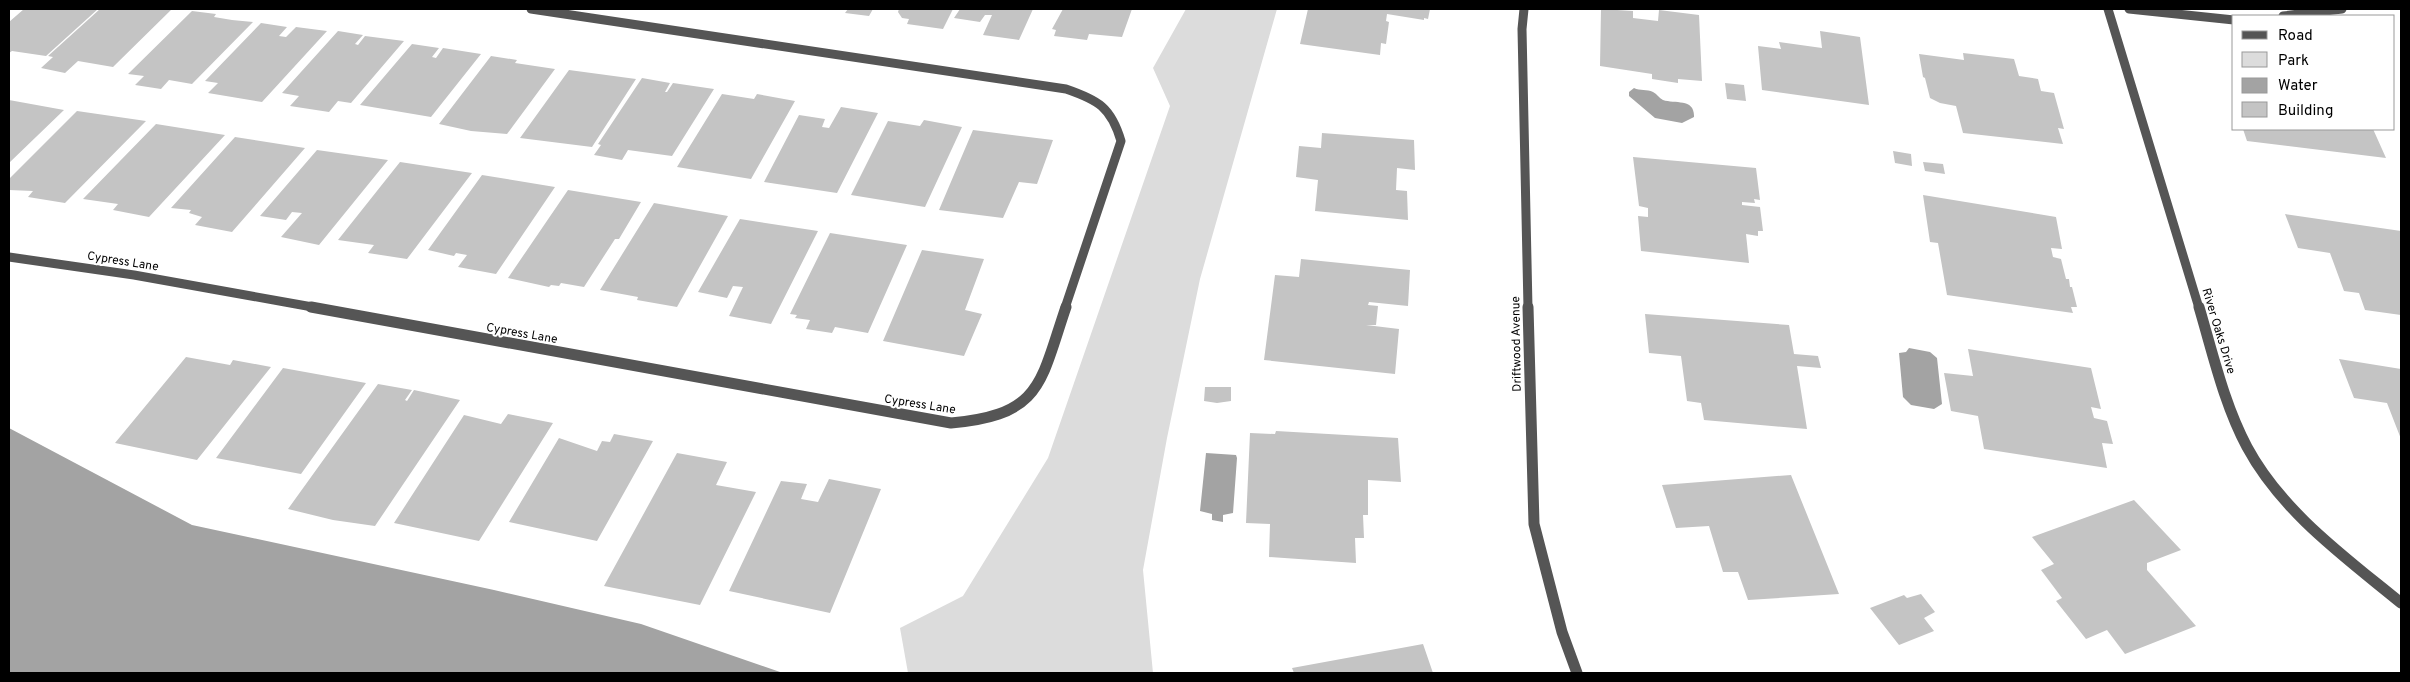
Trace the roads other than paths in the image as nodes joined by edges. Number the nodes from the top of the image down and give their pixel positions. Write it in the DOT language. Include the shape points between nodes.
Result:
graph roads {
  1 [pos="532,9"];
  2 [pos="1524,9"];
  3 [pos="2108,9"];
  4 [pos="2129,9"];
  5 [pos="2342,9"];
  6 [pos="2291,15"];
  7 [pos="2232,20"];
  8 [pos="9,256"];
  9 [pos="2401,603"];
  10 [pos="1577,673"];
  1 -- 8 [label="street, Cypress Lane" via="1066,89 1096,99 1116,119 1122,141 1044,372 1032,394 1010,410 985,421 951,423 134,275"];
  2 -- 10 [label="street, Driftwood Avenue" via="1534,524 1562,632"];
  3 -- 9 [label="street, River Oaks Drive" via="2240,435 2288,504"];
  4 -- 7 [label="street"];
  5 -- 6 [label="street"];
}
